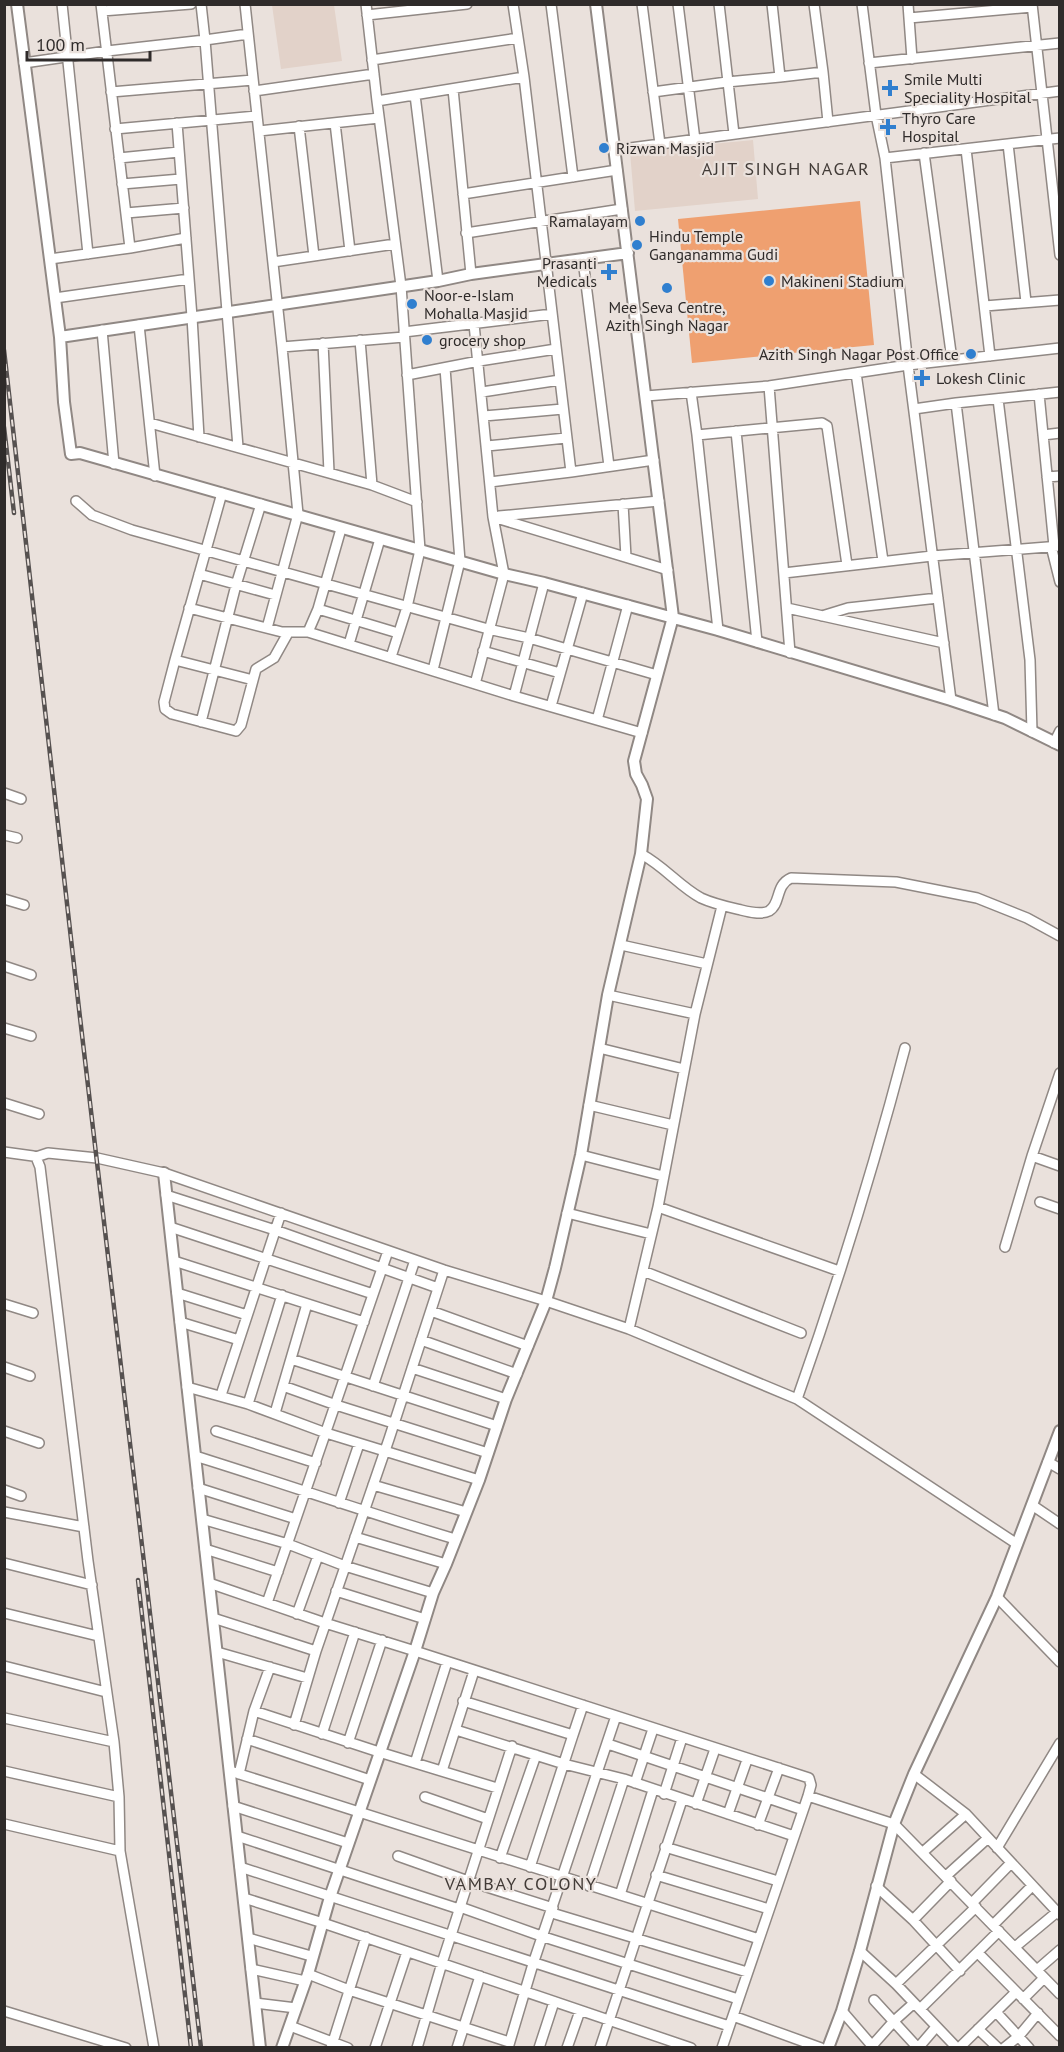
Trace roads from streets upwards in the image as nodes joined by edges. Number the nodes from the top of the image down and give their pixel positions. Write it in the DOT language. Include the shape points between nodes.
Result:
graph roads {
  1 [pos="17,4"];
  2 [pos="62,4"];
  3 [pos="191,4"];
  4 [pos="201,4"];
  5 [pos="245,4"];
  6 [pos="467,4"];
  7 [pos="513,4"];
  8 [pos="551,4"];
  9 [pos="596,4"];
  10 [pos="642,4"];
  11 [pos="678,4"];
  12 [pos="719,4"];
  13 [pos="772,4"];
  14 [pos="814,4"];
  15 [pos="861,4"];
  16 [pos="908,4"];
  17 [pos="1032,6"];
  18 [pos="412,7"];
  19 [pos="101,8"];
  20 [pos="367,10"];
  21 [pos="909,18"];
  22 [pos="248,34"];
  23 [pos="518,38"];
  24 [pos="205,40"];
  25 [pos="1059,43"];
  26 [pos="1037,46"];
  27 [pos="107,51"];
  28 [pos="68,56"];
  29 [pos="912,59"];
  30 [pos="372,60"];
  31 [pos="24,63"];
  32 [pos="869,63"];
  33 [pos="823,72"];
  34 [pos="374,74"];
  35 [pos="780,76"];
  36 [pos="524,77"];
  37 [pos="253,80"];
  38 [pos="727,82"];
  39 [pos="209,83"];
  40 [pos="688,87"];
  41 [pos="453,89"];
  42 [pos="254,91"];
  43 [pos="1059,91"];
  44 [pos="111,92"];
  45 [pos="653,92"];
  46 [pos="1043,93"];
  47 [pos="415,95"];
  48 [pos="377,101"];
  49 [pos="876,115"];
  50 [pos="257,116"];
  51 [pos="379,118"];
  52 [pos="212,120"];
  53 [pos="828,122"];
  54 [pos="177,123"];
  55 [pos="335,123"];
  56 [pos="299,126"];
  57 [pos="115,129"];
  58 [pos="259,131"];
  59 [pos="734,134"];
  60 [pos="1059,138"];
  61 [pos="695,140"];
  62 [pos="1047,140"];
  63 [pos="660,144"];
  64 [pos="1008,144"];
  65 [pos="966,149"];
  66 [pos="615,150"];
  67 [pos="179,153"];
  68 [pos="924,153"];
  69 [pos="119,158"];
  70 [pos="885,158"];
  71 [pos="617,170"];
  72 [pos="573,177"];
  73 [pos="181,179"];
  74 [pos="536,183"];
  75 [pos="122,184"];
  76 [pos="463,194"];
  77 [pos="184,208"];
  78 [pos="622,209"];
  79 [pos="126,213"];
  80 [pos="541,222"];
  81 [pos="466,233"];
  82 [pos="186,238"];
  83 [pos="395,244"];
  84 [pos="130,248"];
  85 [pos="351,251"];
  86 [pos="628,253"];
  87 [pos="88,254"];
  88 [pos="1059,255"];
  89 [pos="314,256"];
  90 [pos="50,259"];
  91 [pos="583,260"];
  92 [pos="273,262"];
  93 [pos="546,265"];
  94 [pos="471,274"];
  95 [pos="189,279"];
  96 [pos="438,281"];
  97 [pos="401,286"];
  98 [pos="55,298"];
  99 [pos="1059,300"];
  100 [pos="1026,302"];
  101 [pos="278,304"];
  102 [pos="985,306"];
  103 [pos="228,312"];
  104 [pos="552,314"];
  105 [pos="192,317"];
  106 [pos="474,324"];
  107 [pos="139,325"];
  108 [pos="102,330"];
  109 [pos="404,334"];
  110 [pos="60,337"];
  111 [pos="360,340"];
  112 [pos="323,343"];
  113 [pos="282,347"];
  114 [pos="1059,348"];
  115 [pos="556,349"];
  116 [pos="990,356"];
  117 [pos="952,360"];
  118 [pos="478,361"];
  119 [pos="908,365"];
  120 [pos="445,368"];
  121 [pos="856,373"];
  122 [pos="407,375"];
  123 [pos="560,380"];
  124 [pos="769,386"];
  125 [pos="482,392"];
  126 [pos="691,392"];
  127 [pos="1059,392"];
  128 [pos="1039,394"];
  129 [pos="646,396"];
  130 [pos="998,399"];
  131 [pos="956,403"];
  132 [pos="563,408"];
  133 [pos="914,409"];
  134 [pos="484,416"];
  135 [pos="150,423"];
  136 [pos="773,427"];
  137 [pos="736,431"];
  138 [pos="1059,433"];
  139 [pos="697,435"];
  140 [pos="1043,435"];
  141 [pos="199,436"];
  142 [pos="567,438"];
  143 [pos="487,446"];
  144 [pos="238,447"];
  145 [pos="654,460"];
  146 [pos="293,462"];
  147 [pos="114,464"];
  148 [pos="609,466"];
  149 [pos="329,472"];
  150 [pos="570,472"];
  151 [pos="156,476"];
  152 [pos="1059,476"];
  153 [pos="1047,477"];
  154 [pos="490,482"];
  155 [pos="372,485"];
  156 [pos="222,493"];
  157 [pos="76,501"];
  158 [pos="659,501"];
  159 [pos="417,502"];
  160 [pos="261,504"];
  161 [pos="623,504"];
  162 [pos="298,514"];
  163 [pos="1055,514"];
  164 [pos="494,517"];
  165 [pos="341,529"];
  166 [pos="380,539"];
  167 [pos="1055,546"];
  168 [pos="1016,549"];
  169 [pos="420,550"];
  170 [pos="206,551"];
  171 [pos="974,552"];
  172 [pos="932,555"];
  173 [pos="626,557"];
  174 [pos="244,560"];
  175 [pos="460,561"];
  176 [pos="884,561"];
  177 [pos="847,566"];
  178 [pos="668,570"];
  179 [pos="281,572"];
  180 [pos="784,573"];
  181 [pos="199,574"];
  182 [pos="504,574"];
  183 [pos="1059,579"];
  184 [pos="544,583"];
  185 [pos="236,585"];
  186 [pos="326,585"];
  187 [pos="583,593"];
  188 [pos="275,595"];
  189 [pos="363,595"];
  190 [pos="938,598"];
  191 [pos="628,605"];
  192 [pos="407,607"];
  193 [pos="189,608"];
  194 [pos="787,608"];
  195 [pos="318,609"];
  196 [pos="820,616"];
  197 [pos="446,617"];
  198 [pos="674,617"];
  199 [pos="228,618"];
  200 [pos="356,619"];
  201 [pos="267,628"];
  202 [pos="488,629"];
  203 [pos="718,630"];
  204 [pos="308,632"];
  205 [pos="288,633"];
  206 [pos="398,633"];
  207 [pos="529,638"];
  208 [pos="757,642"];
  209 [pos="944,643"];
  210 [pos="348,644"];
  211 [pos="567,650"];
  212 [pos="483,651"];
  213 [pos="790,653"];
  214 [pos="391,657"];
  215 [pos="175,660"];
  216 [pos="612,661"];
  217 [pos="522,662"];
  218 [pos="214,670"];
  219 [pos="432,670"];
  220 [pos="560,673"];
  221 [pos="657,675"];
  222 [pos="253,680"];
  223 [pos="475,684"];
  224 [pos="514,696"];
  225 [pos="951,700"];
  226 [pos="551,706"];
  227 [pos="994,715"];
  228 [pos="597,720"];
  229 [pos="201,722"];
  230 [pos="1059,731"];
  231 [pos="1032,732"];
  232 [pos="642,733"];
  233 [pos="1057,744"];
  234 [pos="4,793"];
  235 [pos="21,799"];
  236 [pos="4,835"];
  237 [pos="16,838"];
  238 [pos="641,854"];
  239 [pos="4,899"];
  240 [pos="24,906"];
  241 [pos="722,906"];
  242 [pos="1059,936"];
  243 [pos="621,945"];
  244 [pos="707,964"];
  245 [pos="4,966"];
  246 [pos="31,975"];
  247 [pos="608,995"];
  248 [pos="695,1014"];
  249 [pos="4,1028"];
  250 [pos="31,1036"];
  251 [pos="599,1048"];
  252 [pos="905,1048"];
  253 [pos="684,1069"];
  254 [pos="1059,1073"];
  255 [pos="4,1104"];
  256 [pos="589,1105"];
  257 [pos="39,1114"];
  258 [pos="673,1125"];
  259 [pos="4,1152"];
  260 [pos="581,1155"];
  261 [pos="33,1156"];
  262 [pos="1032,1156"];
  263 [pos="1059,1166"];
  264 [pos="164,1173"];
  265 [pos="663,1176"];
  266 [pos="166,1195"];
  267 [pos="1040,1202"];
  268 [pos="658,1207"];
  269 [pos="1059,1209"];
  270 [pos="280,1213"];
  271 [pos="567,1213"];
  272 [pos="170,1227"];
  273 [pos="275,1230"];
  274 [pos="651,1234"];
  275 [pos="1005,1247"];
  276 [pos="388,1251"];
  277 [pos="265,1259"];
  278 [pos="415,1260"];
  279 [pos="174,1261"];
  280 [pos="382,1268"];
  281 [pos="444,1270"];
  282 [pos="643,1271"];
  283 [pos="839,1271"];
  284 [pos="409,1277"];
  285 [pos="256,1287"];
  286 [pos="438,1288"];
  287 [pos="177,1293"];
  288 [pos="373,1294"];
  289 [pos="282,1295"];
  290 [pos="546,1301"];
  291 [pos="4,1304"];
  292 [pos="307,1304"];
  293 [pos="431,1311"];
  294 [pos="33,1313"];
  295 [pos="247,1315"];
  296 [pos="180,1322"];
  297 [pos="364,1322"];
  298 [pos="629,1329"];
  299 [pos="801,1333"];
  300 [pos="239,1340"];
  301 [pos="421,1340"];
  302 [pos="528,1346"];
  303 [pos="291,1359"];
  304 [pos="4,1367"];
  305 [pos="412,1368"];
  306 [pos="517,1374"];
  307 [pos="30,1376"];
  308 [pos="345,1377"];
  309 [pos="283,1386"];
  310 [pos="373,1386"];
  311 [pos="187,1387"];
  312 [pos="221,1395"];
  313 [pos="403,1396"];
  314 [pos="506,1399"];
  315 [pos="797,1399"];
  316 [pos="248,1404"];
  317 [pos="336,1404"];
  318 [pos="275,1413"];
  319 [pos="394,1423"];
  320 [pos="497,1426"];
  321 [pos="4,1431"];
  322 [pos="216,1431"];
  323 [pos="1059,1431"];
  324 [pos="326,1433"];
  325 [pos="39,1443"];
  326 [pos="359,1444"];
  327 [pos="384,1452"];
  328 [pos="488,1453"];
  329 [pos="195,1456"];
  330 [pos="1048,1462"];
  331 [pos="316,1463"];
  332 [pos="1059,1468"];
  333 [pos="479,1479"];
  334 [pos="373,1485"];
  335 [pos="198,1488"];
  336 [pos="4,1490"];
  337 [pos="306,1490"];
  338 [pos="21,1496"];
  339 [pos="339,1503"];
  340 [pos="1032,1505"];
  341 [pos="4,1512"];
  342 [pos="363,1512"];
  343 [pos="466,1512"];
  344 [pos="202,1519"];
  345 [pos="296,1519"];
  346 [pos="1059,1524"];
  347 [pos="84,1527"];
  348 [pos="354,1537"];
  349 [pos="455,1539"];
  350 [pos="288,1544"];
  351 [pos="1017,1544"];
  352 [pos="205,1549"];
  353 [pos="318,1556"];
  354 [pos="4,1563"];
  355 [pos="446,1564"];
  356 [pos="345,1566"];
  357 [pos="278,1572"];
  358 [pos="209,1583"];
  359 [pos="92,1585"];
  360 [pos="336,1591"];
  361 [pos="433,1593"];
  362 [pos="997,1597"];
  363 [pos="267,1604"];
  364 [pos="4,1612"];
  365 [pos="297,1614"];
  366 [pos="213,1617"];
  367 [pos="424,1619"];
  368 [pos="325,1623"];
  369 [pos="355,1632"];
  370 [pos="98,1636"];
  371 [pos="382,1640"];
  372 [pos="316,1651"];
  373 [pos="416,1651"];
  374 [pos="217,1652"];
  375 [pos="447,1662"];
  376 [pos="1059,1662"];
  377 [pos="4,1666"];
  378 [pos="270,1667"];
  379 [pos="474,1671"];
  380 [pos="307,1677"];
  381 [pos="106,1692"];
  382 [pos="463,1701"];
  383 [pos="583,1705"];
  384 [pos="254,1711"];
  385 [pos="616,1716"];
  386 [pos="4,1718"];
  387 [pos="294,1725"];
  388 [pos="653,1729"];
  389 [pos="456,1730"];
  390 [pos="322,1734"];
  391 [pos="573,1735"];
  392 [pos="682,1738"];
  393 [pos="247,1739"];
  394 [pos="114,1742"];
  395 [pos="348,1743"];
  396 [pos="1059,1743"];
  397 [pos="608,1744"];
  398 [pos="512,1746"];
  399 [pos="715,1749"];
  400 [pos="379,1752"];
  401 [pos="536,1755"];
  402 [pos="644,1756"];
  403 [pos="747,1760"];
  404 [pos="415,1763"];
  405 [pos="564,1764"];
  406 [pos="673,1764"];
  407 [pos="779,1768"];
  408 [pos="4,1771"];
  409 [pos="442,1771"];
  410 [pos="234,1772"];
  411 [pos="597,1772"];
  412 [pos="914,1774"];
  413 [pos="705,1776"];
  414 [pos="624,1779"];
  415 [pos="370,1780"];
  416 [pos="635,1783"];
  417 [pos="498,1788"];
  418 [pos="736,1788"];
  419 [pos="653,1790"];
  420 [pos="664,1794"];
  421 [pos="808,1796"];
  422 [pos="119,1797"];
  423 [pos="424,1797"];
  424 [pos="768,1798"];
  425 [pos="682,1800"];
  426 [pos="696,1804"];
  427 [pos="233,1806"];
  428 [pos="803,1810"];
  429 [pos="359,1812"];
  430 [pos="728,1814"];
  431 [pos="966,1814"];
  432 [pos="488,1819"];
  433 [pos="4,1824"];
  434 [pos="894,1824"];
  435 [pos="758,1825"];
  436 [pos="237,1836"];
  437 [pos="795,1836"];
  438 [pos="988,1838"];
  439 [pos="348,1843"];
  440 [pos="665,1847"];
  441 [pos="997,1848"];
  442 [pos="120,1851"];
  443 [pos="478,1851"];
  444 [pos="923,1852"];
  445 [pos="398,1856"];
  446 [pos="500,1858"];
  447 [pos="1011,1863"];
  448 [pos="240,1867"];
  449 [pos="530,1867"];
  450 [pos="339,1869"];
  451 [pos="656,1875"];
  452 [pos="563,1878"];
  453 [pos="949,1879"];
  454 [pos="468,1881"];
  455 [pos="778,1881"];
  456 [pos="590,1886"];
  457 [pos="876,1886"];
  458 [pos="1032,1886"];
  459 [pos="620,1895"];
  460 [pos="330,1897"];
  461 [pos="244,1898"];
  462 [pos="648,1904"];
  463 [pos="974,1905"];
  464 [pos="459,1908"];
  465 [pos="769,1909"];
  466 [pos="553,1910"];
  467 [pos="1058,1914"];
  468 [pos="913,1920"];
  469 [pos="323,1923"];
  470 [pos="996,1928"];
  471 [pos="451,1935"];
  472 [pos="366,1937"];
  473 [pos="248,1938"];
  474 [pos="544,1938"];
  475 [pos="636,1939"];
  476 [pos="759,1939"];
  477 [pos="937,1946"];
  478 [pos="1015,1947"];
  479 [pos="1059,1950"];
  480 [pos="860,1951"];
  481 [pos="407,1952"];
  482 [pos="978,1953"];
  483 [pos="311,1956"];
  484 [pos="442,1963"];
  485 [pos="628,1963"];
  486 [pos="533,1964"];
  487 [pos="251,1969"];
  488 [pos="960,1971"];
  489 [pos="747,1972"];
  490 [pos="1041,1974"];
  491 [pos="480,1976"];
  492 [pos="306,1978"];
  493 [pos="896,1984"];
  494 [pos="349,1990"];
  495 [pos="619,1991"];
  496 [pos="526,1992"];
  497 [pos="1016,1992"];
  498 [pos="1059,1994"];
  499 [pos="738,1999"];
  500 [pos="1023,1999"];
  501 [pos="874,2000"];
  502 [pos="554,2001"];
  503 [pos="255,2002"];
  504 [pos="390,2003"];
  505 [pos="917,2006"];
  506 [pos="296,2008"];
  507 [pos="4,2011"];
  508 [pos="580,2011"];
  509 [pos="842,2011"];
  510 [pos="996,2012"];
  511 [pos="1038,2013"];
  512 [pos="426,2015"];
  513 [pos="609,2021"];
  514 [pos="731,2021"];
  515 [pos="894,2021"];
  516 [pos="290,2026"];
  517 [pos="463,2027"];
  518 [pos="936,2027"];
  519 [pos="978,2029"];
  520 [pos="1019,2036"];
  521 [pos="1059,2037"];
  522 [pos="332,2045"];
  523 [pos="508,2045"];
  524 [pos="872,2047"];
  525 [pos="126,2048"];
  526 [pos="154,2048"];
  527 [pos="260,2048"];
  528 [pos="282,2048"];
  529 [pos="348,2048"];
  530 [pos="375,2048"];
  531 [pos="417,2048"];
  532 [pos="457,2048"];
  533 [pos="539,2048"];
  534 [pos="567,2048"];
  535 [pos="600,2048"];
  536 [pos="691,2048"];
  537 [pos="722,2048"];
  538 [pos="821,2048"];
  539 [pos="828,2048"];
  540 [pos="918,2048"];
  541 [pos="958,2048"];
  542 [pos="998,2048"];
  543 [pos="1004,2048"];
  544 [pos="1029,2048"];
  1 -- 31 [label="street"];
  2 -- 28 [label="street"];
  3 -- 19 [label="street"];
  4 -- 24 [label="street"];
  5 -- 22 [label="street"];
  6 -- 18 [label="street"];
  7 -- 23 [label="street"];
  8 -- 72 [label="street"];
  9 -- 66 [label="street"];
  10 -- 45 [label="street"];
  11 -- 40 [label="street"];
  12 -- 38 [label="street"];
  13 -- 35 [label="street"];
  14 -- 33 [label="street"];
  15 -- 32 [label="street"];
  16 -- 21 [label="street"];
  17 -- 21 [label="street"];
  17 -- 26 [label="street"];
  18 -- 20 [label="street"];
  19 -- 27 [label="street"];
  20 -- 30 [label="street"];
  21 -- 29 [label="street"];
  22 -- 24 [label="street"];
  22 -- 37 [label="street"];
  23 -- 30 [label="street"];
  23 -- 36 [label="street"];
  24 -- 27 [label="street"];
  24 -- 39 [label="street"];
  25 -- 26 [label="street"];
  26 -- 29 [label="street"];
  26 -- 46 [label="street"];
  27 -- 28 [label="street"];
  27 -- 44 [label="street"];
  28 -- 31 [label="street"];
  28 -- 87 [label="street"];
  29 -- 32 [label="street"];
  30 -- 34 [label="street"];
  31 -- 90 [label="street"];
  32 -- 49 [label="street"];
  33 -- 35 [label="street"];
  33 -- 53 [label="street"];
  34 -- 42 [label="street"];
  34 -- 48 [label="street"];
  35 -- 38 [label="street"];
  36 -- 41 [label="street"];
  36 -- 74 [label="street"];
  37 -- 39 [label="street"];
  37 -- 42 [label="street"];
  38 -- 40 [label="street"];
  38 -- 59 [label="street"];
  39 -- 44 [label="street"];
  39 -- 52 [label="street"];
  40 -- 45 [label="street"];
  40 -- 61 [label="street"];
  41 -- 47 [label="street"];
  41 -- 76 [label="street"];
  42 -- 50 [label="street"];
  43 -- 46 [label="street"];
  44 -- 57 [label="street"];
  45 -- 63 [label="street"];
  46 -- 49 [label="street"];
  46 -- 62 [label="street"];
  47 -- 48 [label="street"];
  47 -- 96 [label="street"];
  48 -- 51 [label="street"];
  49 -- 53 [label="street"];
  49 -- 70 [label="street"];
  50 -- 52 [label="street"];
  50 -- 58 [label="street"];
  51 -- 55 [label="street"];
  51 -- 83 [label="street"];
  52 -- 54 [label="street"];
  52 -- 103 [label="street"];
  53 -- 59 [label="street"];
  54 -- 57 [label="street"];
  54 -- 67 [label="street"];
  55 -- 56 [label="street"];
  55 -- 85 [label="street"];
  56 -- 58 [label="street"];
  56 -- 89 [label="street"];
  57 -- 69 [label="street"];
  58 -- 92 [label="street"];
  59 -- 61 [label="street"];
  60 -- 62 [label="street"];
  61 -- 63 [label="street"];
  62 -- 64 [label="street"];
  62 -- 88 [label="street"];
  63 -- 66 [label="street"];
  64 -- 65 [label="street"];
  64 -- 100 [label="street"];
  65 -- 68 [label="street"];
  65 -- 102 [label="street"];
  66 -- 71 [label="street"];
  67 -- 69 [label="street"];
  67 -- 73 [label="street"];
  68 -- 70 [label="street"];
  68 -- 117 [label="street"];
  69 -- 75 [label="street"];
  70 -- 119 [label="street"];
  71 -- 72 [label="street"];
  71 -- 78 [label="street"];
  72 -- 74 [label="street"];
  73 -- 75 [label="street"];
  73 -- 77 [label="street"];
  74 -- 76 [label="street"];
  74 -- 80 [label="street"];
  75 -- 79 [label="street"];
  76 -- 81 [label="street"];
  77 -- 79 [label="street"];
  77 -- 82 [label="street"];
  78 -- 80 [label="street"];
  78 -- 86 [label="street"];
  79 -- 84 [label="street"];
  80 -- 81 [label="street"];
  80 -- 93 [label="street"];
  81 -- 94 [label="street"];
  82 -- 84 [label="street"];
  82 -- 95 [label="street"];
  83 -- 85 [label="street"];
  83 -- 97 [label="street"];
  84 -- 87 [label="street"];
  85 -- 89 [label="street"];
  86 -- 91 [label="street"];
  86 -- 129 [label="street"];
  87 -- 90 [label="street"];
  89 -- 92 [label="street"];
  90 -- 98 [label="street"];
  91 -- 93 [label="street"];
  91 -- 148 [label="street"];
  92 -- 101 [label="street"];
  93 -- 94 [label="street"];
  93 -- 104 [label="street"];
  94 -- 96 [label="street"];
  95 -- 98 [label="street"];
  95 -- 105 [label="street"];
  96 -- 97 [label="street"];
  97 -- 101 [label="street"];
  97 -- 109 [label="street"];
  98 -- 110 [label="street"];
  99 -- 100 [label="street"];
  100 -- 102 [label="street"];
  101 -- 103 [label="street"];
  101 -- 113 [label="street"];
  102 -- 116 [label="street"];
  103 -- 105 [label="street"];
  103 -- 144 [label="street"];
  104 -- 106 [label="street"];
  104 -- 115 [label="street"];
  105 -- 107 [label="street"];
  105 -- 141 [label="street"];
  106 -- 109 [label="street"];
  106 -- 118 [label="street"];
  107 -- 108 [label="street"];
  107 -- 135 [label="street"];
  108 -- 110 [label="street"];
  108 -- 147 [label="street"];
  109 -- 111 [label="street"];
  109 -- 122 [label="street"];
  110 -- 147 [label="street" via="71,454 80,453"];
  111 -- 112 [label="street"];
  111 -- 155 [label="street"];
  112 -- 113 [label="street"];
  112 -- 149 [label="street"];
  113 -- 146 [label="street"];
  114 -- 116 [label="street"];
  115 -- 118 [label="street"];
  115 -- 123 [label="street"];
  116 -- 117 [label="street"];
  117 -- 119 [label="street"];
  118 -- 120 [label="street"];
  118 -- 125 [label="street"];
  119 -- 121 [label="street"];
  119 -- 133 [label="street"];
  120 -- 122 [label="street"];
  120 -- 175 [label="street"];
  121 -- 124 [label="street"];
  121 -- 176 [label="street"];
  122 -- 159 [label="street"];
  123 -- 125 [label="street"];
  123 -- 132 [label="street"];
  124 -- 126 [label="street"];
  124 -- 136 [label="street"];
  125 -- 134 [label="street"];
  126 -- 129 [label="street"];
  126 -- 139 [label="street"];
  127 -- 128 [label="street"];
  128 -- 130 [label="street"];
  128 -- 140 [label="street"];
  129 -- 145 [label="street"];
  130 -- 131 [label="street"];
  130 -- 168 [label="street"];
  131 -- 133 [label="street"];
  131 -- 171 [label="street"];
  132 -- 134 [label="street"];
  132 -- 142 [label="street"];
  133 -- 172 [label="street"];
  134 -- 143 [label="street"];
  135 -- 141 [label="street"];
  135 -- 151 [label="street"];
  136 -- 137 [label="street"];
  136 -- 177 [label="street" via="822,423 827,426"];
  136 -- 180 [label="street"];
  137 -- 139 [label="street"];
  137 -- 208 [label="street"];
  138 -- 140 [label="street"];
  139 -- 203 [label="street"];
  140 -- 153 [label="street"];
  141 -- 144 [label="street"];
  142 -- 143 [label="street"];
  142 -- 150 [label="street"];
  143 -- 154 [label="street"];
  144 -- 146 [label="street"];
  145 -- 148 [label="street"];
  145 -- 158 [label="street"];
  146 -- 149 [label="street"];
  146 -- 162 [label="street"];
  147 -- 151 [label="street"];
  148 -- 150 [label="street"];
  149 -- 155 [label="street"];
  150 -- 154 [label="street"];
  151 -- 156 [label="street"];
  152 -- 153 [label="street"];
  153 -- 163 [label="street"];
  154 -- 164 [label="street"];
  155 -- 159 [label="street"];
  156 -- 160 [label="street"];
  156 -- 170 [label="street"];
  157 -- 170 [label="street" via="98,518"];
  158 -- 161 [label="street"];
  158 -- 178 [label="street"];
  159 -- 169 [label="street"];
  160 -- 162 [label="street"];
  160 -- 174 [label="street"];
  161 -- 164 [label="street"];
  161 -- 173 [label="street"];
  162 -- 165 [label="street"];
  162 -- 179 [label="street"];
  163 -- 167 [label="street"];
  164 -- 173 [label="street"];
  164 -- 182 [label="street"];
  165 -- 166 [label="street"];
  165 -- 186 [label="street"];
  166 -- 169 [label="street"];
  166 -- 189 [label="street"];
  167 -- 168 [label="street"];
  167 -- 183 [label="street"];
  168 -- 171 [label="street"];
  168 -- 231 [label="street" via="1030,660"];
  169 -- 175 [label="street"];
  169 -- 192 [label="street"];
  170 -- 174 [label="street"];
  170 -- 181 [label="street"];
  171 -- 172 [label="street"];
  171 -- 227 [label="street"];
  172 -- 176 [label="street"];
  172 -- 190 [label="street"];
  173 -- 178 [label="street"];
  174 -- 179 [label="street"];
  174 -- 185 [label="street"];
  175 -- 182 [label="street"];
  175 -- 197 [label="street"];
  176 -- 177 [label="street"];
  177 -- 180 [label="street"];
  178 -- 198 [label="street"];
  179 -- 186 [label="street"];
  179 -- 188 [label="street"];
  180 -- 194 [label="street"];
  181 -- 185 [label="street"];
  181 -- 193 [label="street"];
  182 -- 184 [label="street"];
  182 -- 202 [label="street"];
  184 -- 187 [label="street"];
  184 -- 207 [label="street"];
  185 -- 188 [label="street"];
  185 -- 199 [label="street"];
  186 -- 189 [label="street"];
  186 -- 195 [label="street"];
  187 -- 191 [label="street"];
  187 -- 211 [label="street"];
  188 -- 201 [label="street"];
  189 -- 192 [label="street"];
  189 -- 200 [label="street"];
  190 -- 196 [label="street" via="848,608"];
  190 -- 209 [label="street"];
  191 -- 198 [label="street"];
  191 -- 216 [label="street"];
  192 -- 197 [label="street"];
  192 -- 206 [label="street"];
  193 -- 199 [label="street"];
  193 -- 215 [label="street"];
  194 -- 196 [label="street"];
  194 -- 213 [label="street"];
  195 -- 200 [label="street"];
  195 -- 204 [label="street"];
  196 -- 209 [label="street"];
  197 -- 202 [label="street"];
  197 -- 219 [label="street"];
  198 -- 203 [label="street"];
  198 -- 221 [label="street"];
  199 -- 201 [label="street"];
  199 -- 218 [label="street"];
  200 -- 206 [label="street"];
  200 -- 210 [label="street"];
  201 -- 205 [label="street"];
  202 -- 207 [label="street"];
  202 -- 212 [label="street"];
  203 -- 208 [label="street"];
  204 -- 205 [label="street"];
  204 -- 210 [label="street"];
  205 -- 222 [label="street" via="274,658 256,669"];
  206 -- 214 [label="street"];
  207 -- 211 [label="street"];
  207 -- 217 [label="street"];
  208 -- 213 [label="street"];
  209 -- 225 [label="street"];
  210 -- 214 [label="street"];
  211 -- 216 [label="street"];
  211 -- 220 [label="street"];
  212 -- 217 [label="street"];
  212 -- 223 [label="street"];
  213 -- 225 [label="street"];
  214 -- 219 [label="street"];
  215 -- 218 [label="street"];
  215 -- 229 [label="street" via="165,709"];
  216 -- 221 [label="street"];
  216 -- 228 [label="street"];
  217 -- 220 [label="street"];
  217 -- 224 [label="street"];
  218 -- 222 [label="street"];
  218 -- 229 [label="street"];
  219 -- 223 [label="street"];
  220 -- 226 [label="street"];
  221 -- 232 [label="street"];
  222 -- 229 [label="street" via="238,729"];
  223 -- 224 [label="street"];
  224 -- 226 [label="street"];
  225 -- 227 [label="street"];
  226 -- 228 [label="street"];
  227 -- 231 [label="street"];
  228 -- 232 [label="street"];
  230 -- 233 [label="street"];
  231 -- 233 [label="street"];
  232 -- 238 [label="street" via="634,762 647,799"];
  234 -- 235 [label="street"];
  236 -- 237 [label="street"];
  238 -- 241 [label="street" via="691,891"];
  238 -- 243 [label="street"];
  239 -- 240 [label="street"];
  241 -- 242 [label="street" via="754,913 768,911 782,885 791,878 896,882 977,898"];
  241 -- 244 [label="street"];
  243 -- 244 [label="street"];
  243 -- 247 [label="street"];
  244 -- 248 [label="street"];
  245 -- 246 [label="street"];
  247 -- 248 [label="street"];
  247 -- 251 [label="street"];
  248 -- 253 [label="street"];
  249 -- 250 [label="street"];
  251 -- 253 [label="street"];
  251 -- 256 [label="street"];
  252 -- 283 [label="street"];
  253 -- 258 [label="street"];
  254 -- 262 [label="street"];
  255 -- 257 [label="street"];
  256 -- 258 [label="street"];
  256 -- 260 [label="street"];
  258 -- 265 [label="street"];
  259 -- 261 [label="street"];
  260 -- 265 [label="street"];
  260 -- 271 [label="street"];
  261 -- 264 [label="street" via="48,1153 97,1158"];
  261 -- 347 [label="street" via="40,1167"];
  262 -- 263 [label="street"];
  262 -- 275 [label="street"];
  264 -- 266 [label="street"];
  264 -- 270 [label="street"];
  265 -- 268 [label="street"];
  266 -- 272 [label="street"];
  266 -- 273 [label="street"];
  267 -- 269 [label="street"];
  268 -- 274 [label="street"];
  268 -- 283 [label="street"];
  270 -- 273 [label="street"];
  270 -- 276 [label="street"];
  271 -- 274 [label="street"];
  271 -- 290 [label="street"];
  272 -- 277 [label="street"];
  272 -- 279 [label="street"];
  273 -- 277 [label="street"];
  273 -- 280 [label="street"];
  274 -- 282 [label="street"];
  276 -- 278 [label="street"];
  276 -- 280 [label="street"];
  277 -- 285 [label="street"];
  277 -- 288 [label="street"];
  278 -- 281 [label="street"];
  278 -- 284 [label="street"];
  279 -- 285 [label="street"];
  279 -- 287 [label="street"];
  280 -- 284 [label="street"];
  280 -- 288 [label="street"];
  281 -- 286 [label="street"];
  281 -- 290 [label="street"];
  282 -- 298 [label="street"];
  282 -- 299 [label="street"];
  283 -- 315 [label="street"];
  284 -- 286 [label="street"];
  284 -- 310 [label="street"];
  285 -- 289 [label="street"];
  285 -- 295 [label="street"];
  286 -- 293 [label="street"];
  287 -- 295 [label="street"];
  287 -- 296 [label="street"];
  288 -- 297 [label="street"];
  289 -- 292 [label="street"];
  289 -- 316 [label="street"];
  290 -- 298 [label="street"];
  290 -- 302 [label="street"];
  291 -- 294 [label="street"];
  292 -- 297 [label="street"];
  292 -- 303 [label="street"];
  293 -- 301 [label="street"];
  293 -- 302 [label="street"];
  295 -- 300 [label="street"];
  296 -- 300 [label="street"];
  296 -- 311 [label="street"];
  297 -- 308 [label="street"];
  298 -- 315 [label="street"];
  300 -- 312 [label="street"];
  301 -- 305 [label="street"];
  301 -- 306 [label="street"];
  302 -- 306 [label="street"];
  303 -- 308 [label="street"];
  303 -- 309 [label="street"];
  304 -- 307 [label="street"];
  305 -- 313 [label="street"];
  305 -- 314 [label="street"];
  306 -- 314 [label="street"];
  308 -- 310 [label="street"];
  308 -- 317 [label="street"];
  309 -- 317 [label="street"];
  309 -- 318 [label="street"];
  310 -- 313 [label="street"];
  311 -- 312 [label="street"];
  311 -- 329 [label="street"];
  312 -- 316 [label="street"];
  313 -- 319 [label="street"];
  313 -- 320 [label="street"];
  314 -- 320 [label="street"];
  315 -- 351 [label="street"];
  316 -- 318 [label="street"];
  317 -- 319 [label="street"];
  317 -- 324 [label="street"];
  318 -- 324 [label="street"];
  319 -- 327 [label="street"];
  319 -- 328 [label="street"];
  320 -- 328 [label="street"];
  321 -- 325 [label="street"];
  322 -- 331 [label="street"];
  323 -- 330 [label="street"];
  324 -- 326 [label="street"];
  324 -- 331 [label="street"];
  326 -- 327 [label="street"];
  326 -- 339 [label="street"];
  327 -- 333 [label="street"];
  327 -- 334 [label="street"];
  328 -- 333 [label="street"];
  329 -- 335 [label="street"];
  329 -- 337 [label="street"];
  330 -- 332 [label="street"];
  330 -- 340 [label="street"];
  331 -- 337 [label="street"];
  333 -- 343 [label="street"];
  334 -- 342 [label="street"];
  334 -- 343 [label="street"];
  335 -- 344 [label="street"];
  335 -- 345 [label="street"];
  336 -- 338 [label="street"];
  337 -- 339 [label="street"];
  337 -- 345 [label="street"];
  339 -- 342 [label="street"];
  340 -- 346 [label="street"];
  340 -- 351 [label="street"];
  341 -- 347 [label="street"];
  342 -- 348 [label="street"];
  342 -- 349 [label="street"];
  343 -- 349 [label="street"];
  344 -- 350 [label="street"];
  344 -- 352 [label="street"];
  345 -- 350 [label="street"];
  347 -- 359 [label="street"];
  348 -- 355 [label="street"];
  348 -- 356 [label="street"];
  349 -- 355 [label="street"];
  350 -- 353 [label="street"];
  350 -- 357 [label="street"];
  351 -- 362 [label="street"];
  352 -- 357 [label="street"];
  352 -- 358 [label="street"];
  353 -- 356 [label="street"];
  353 -- 365 [label="street"];
  354 -- 359 [label="street"];
  355 -- 361 [label="street"];
  356 -- 360 [label="street"];
  356 -- 361 [label="street"];
  357 -- 363 [label="street"];
  358 -- 363 [label="street"];
  358 -- 366 [label="street"];
  359 -- 370 [label="street"];
  360 -- 367 [label="street"];
  360 -- 368 [label="street"];
  361 -- 367 [label="street"];
  362 -- 376 [label="street"];
  362 -- 412 [label="street"];
  363 -- 365 [label="street"];
  364 -- 370 [label="street"];
  365 -- 368 [label="street"];
  366 -- 372 [label="street"];
  366 -- 374 [label="street"];
  367 -- 373 [label="street"];
  368 -- 369 [label="street"];
  368 -- 372 [label="street"];
  369 -- 371 [label="street"];
  369 -- 390 [label="street"];
  370 -- 381 [label="street"];
  371 -- 373 [label="street"];
  371 -- 395 [label="street"];
  372 -- 380 [label="street"];
  373 -- 375 [label="street"];
  373 -- 400 [label="street"];
  374 -- 378 [label="street"];
  374 -- 410 [label="street"];
  375 -- 379 [label="street"];
  375 -- 404 [label="street"];
  377 -- 381 [label="street"];
  378 -- 380 [label="street"];
  378 -- 384 [label="street"];
  379 -- 382 [label="street"];
  379 -- 383 [label="street"];
  380 -- 387 [label="street"];
  381 -- 394 [label="street"];
  382 -- 389 [label="street"];
  382 -- 391 [label="street"];
  383 -- 385 [label="street"];
  383 -- 391 [label="street"];
  384 -- 387 [label="street"];
  384 -- 393 [label="street"];
  385 -- 388 [label="street"];
  385 -- 397 [label="street"];
  386 -- 394 [label="street"];
  387 -- 390 [label="street"];
  388 -- 392 [label="street"];
  388 -- 402 [label="street"];
  389 -- 398 [label="street"];
  389 -- 409 [label="street"];
  390 -- 395 [label="street"];
  391 -- 405 [label="street"];
  392 -- 399 [label="street"];
  392 -- 406 [label="street"];
  393 -- 410 [label="street"];
  393 -- 415 [label="street"];
  394 -- 422 [label="street"];
  395 -- 400 [label="street"];
  396 -- 441 [label="street"];
  397 -- 402 [label="street"];
  397 -- 411 [label="street"];
  398 -- 401 [label="street"];
  398 -- 417 [label="street"];
  399 -- 403 [label="street"];
  399 -- 413 [label="street"];
  400 -- 404 [label="street"];
  400 -- 415 [label="street"];
  401 -- 405 [label="street"];
  401 -- 446 [label="street"];
  402 -- 406 [label="street"];
  402 -- 416 [label="street"];
  403 -- 407 [label="street"];
  403 -- 418 [label="street"];
  404 -- 409 [label="street"];
  405 -- 411 [label="street"];
  405 -- 449 [label="street"];
  406 -- 413 [label="street"];
  406 -- 420 [label="street"];
  407 -- 421 [label="street" via="809,1778"];
  407 -- 424 [label="street"];
  408 -- 422 [label="street"];
  409 -- 417 [label="street"];
  410 -- 427 [label="street"];
  410 -- 429 [label="street"];
  411 -- 414 [label="street"];
  411 -- 452 [label="street"];
  412 -- 431 [label="street"];
  412 -- 434 [label="street"];
  413 -- 418 [label="street"];
  413 -- 426 [label="street"];
  414 -- 416 [label="street"];
  414 -- 456 [label="street"];
  415 -- 429 [label="street"];
  416 -- 419 [label="street"];
  417 -- 432 [label="street"];
  418 -- 424 [label="street"];
  418 -- 430 [label="street"];
  419 -- 420 [label="street"];
  419 -- 459 [label="street"];
  420 -- 425 [label="street"];
  421 -- 428 [label="street"];
  421 -- 434 [label="street"];
  422 -- 442 [label="street"];
  423 -- 432 [label="street"];
  424 -- 428 [label="street"];
  424 -- 435 [label="street"];
  425 -- 426 [label="street"];
  425 -- 440 [label="street"];
  426 -- 430 [label="street"];
  427 -- 436 [label="street"];
  427 -- 439 [label="street"];
  428 -- 437 [label="street"];
  429 -- 439 [label="street"];
  429 -- 443 [label="street"];
  430 -- 435 [label="street"];
  431 -- 438 [label="street"];
  431 -- 444 [label="street"];
  432 -- 443 [label="street"];
  433 -- 442 [label="street"];
  434 -- 444 [label="street"];
  434 -- 457 [label="street"];
  435 -- 437 [label="street"];
  436 -- 448 [label="street"];
  436 -- 450 [label="street"];
  437 -- 455 [label="street"];
  438 -- 441 [label="street"];
  438 -- 453 [label="street"];
  439 -- 450 [label="street"];
  440 -- 451 [label="street"];
  440 -- 455 [label="street"];
  441 -- 447 [label="street"];
  442 -- 526 [label="street"];
  443 -- 446 [label="street"];
  443 -- 454 [label="street"];
  444 -- 453 [label="street"];
  445 -- 454 [label="street"];
  446 -- 449 [label="street"];
  447 -- 458 [label="street"];
  447 -- 463 [label="street"];
  448 -- 460 [label="street"];
  448 -- 461 [label="street"];
  449 -- 452 [label="street"];
  450 -- 460 [label="street"];
  450 -- 464 [label="street"];
  451 -- 462 [label="street"];
  451 -- 465 [label="street"];
  452 -- 456 [label="street"];
  452 -- 466 [label="street"];
  453 -- 463 [label="street"];
  453 -- 468 [label="street"];
  454 -- 464 [label="street"];
  454 -- 466 [label="street"];
  455 -- 465 [label="street"];
  456 -- 459 [label="street"];
  457 -- 468 [label="street"];
  457 -- 480 [label="street"];
  458 -- 467 [label="street"];
  458 -- 470 [label="street"];
  459 -- 462 [label="street"];
  460 -- 469 [label="street"];
  460 -- 471 [label="street"];
  461 -- 469 [label="street"];
  461 -- 473 [label="street"];
  462 -- 475 [label="street"];
  462 -- 476 [label="street"];
  463 -- 470 [label="street"];
  463 -- 477 [label="street"];
  464 -- 471 [label="street"];
  464 -- 474 [label="street"];
  465 -- 476 [label="street"];
  466 -- 474 [label="street"];
  466 -- 475 [label="street"];
  467 -- 478 [label="street"];
  468 -- 477 [label="street"];
  469 -- 472 [label="street"];
  469 -- 483 [label="street"];
  470 -- 478 [label="street"];
  470 -- 482 [label="street"];
  471 -- 484 [label="street"];
  471 -- 486 [label="street"];
  472 -- 481 [label="street"];
  472 -- 494 [label="street"];
  473 -- 483 [label="street"];
  473 -- 487 [label="street"];
  474 -- 485 [label="street"];
  474 -- 486 [label="street"];
  475 -- 485 [label="street"];
  475 -- 489 [label="street"];
  476 -- 489 [label="street"];
  477 -- 488 [label="street"];
  477 -- 493 [label="street"];
  478 -- 490 [label="street"];
  479 -- 490 [label="street"];
  480 -- 493 [label="street"];
  480 -- 509 [label="street"];
  481 -- 484 [label="street"];
  481 -- 504 [label="street"];
  482 -- 488 [label="street"];
  482 -- 497 [label="street"];
  483 -- 492 [label="street"];
  484 -- 491 [label="street"];
  484 -- 512 [label="street"];
  485 -- 495 [label="street"];
  485 -- 499 [label="street"];
  486 -- 495 [label="street"];
  486 -- 496 [label="street"];
  487 -- 492 [label="street"];
  487 -- 503 [label="street"];
  488 -- 505 [label="street"];
  489 -- 499 [label="street"];
  490 -- 498 [label="street"];
  490 -- 500 [label="street"];
  491 -- 496 [label="street"];
  491 -- 517 [label="street"];
  492 -- 494 [label="street"];
  492 -- 506 [label="street"];
  493 -- 505 [label="street"];
  494 -- 504 [label="street"];
  494 -- 522 [label="street"];
  495 -- 513 [label="street"];
  495 -- 514 [label="street"];
  496 -- 502 [label="street"];
  496 -- 523 [label="street"];
  497 -- 500 [label="street"];
  497 -- 510 [label="street"];
  499 -- 514 [label="street"];
  500 -- 511 [label="street"];
  501 -- 515 [label="street"];
  502 -- 508 [label="street"];
  502 -- 533 [label="street"];
  503 -- 506 [label="street"];
  503 -- 527 [label="street"];
  504 -- 512 [label="street"];
  504 -- 530 [label="street"];
  505 -- 515 [label="street"];
  505 -- 518 [label="street"];
  506 -- 516 [label="street"];
  507 -- 525 [label="street"];
  508 -- 513 [label="street"];
  508 -- 534 [label="street"];
  509 -- 524 [label="street"];
  509 -- 539 [label="street"];
  510 -- 519 [label="street"];
  510 -- 520 [label="street"];
  511 -- 520 [label="street"];
  511 -- 521 [label="street"];
  512 -- 517 [label="street"];
  512 -- 531 [label="street"];
  513 -- 535 [label="street"];
  513 -- 536 [label="street"];
  514 -- 537 [label="street"];
  514 -- 538 [label="street"];
  515 -- 524 [label="street"];
  515 -- 540 [label="street"];
  516 -- 522 [label="street"];
  516 -- 528 [label="street"];
  517 -- 523 [label="street"];
  517 -- 532 [label="street"];
  518 -- 540 [label="street"];
  518 -- 541 [label="street"];
  519 -- 541 [label="street"];
  519 -- 542 [label="street"];
  520 -- 543 [label="street"];
  520 -- 544 [label="street"];
  522 -- 529 [label="street"];
}
